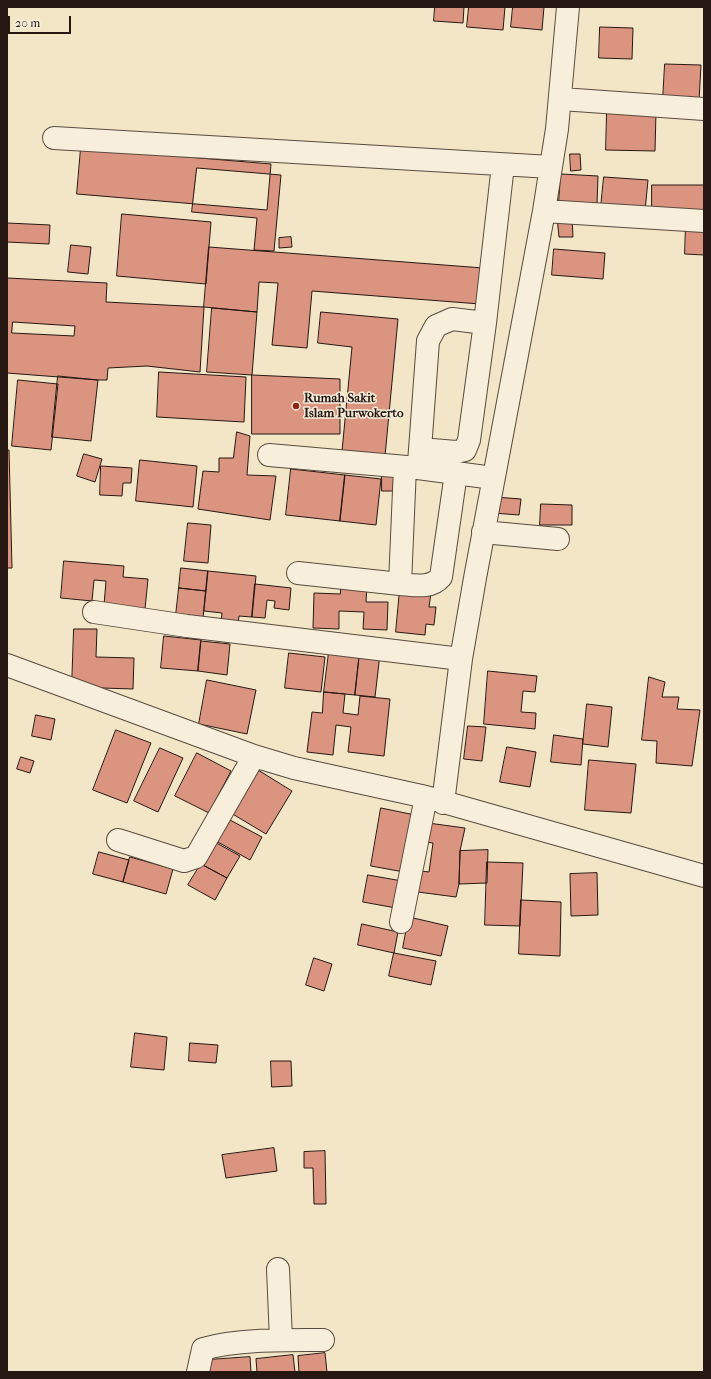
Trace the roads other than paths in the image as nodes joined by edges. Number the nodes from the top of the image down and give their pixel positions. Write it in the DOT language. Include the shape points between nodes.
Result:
graph roads {
  1 [pos="568,7"];
  2 [pos="561,99"];
  3 [pos="704,109"];
  4 [pos="54,138"];
  5 [pos="503,165"];
  6 [pos="551,168"];
  7 [pos="544,211"];
  8 [pos="704,221"];
  9 [pos="485,323"];
  10 [pos="269,455"];
  11 [pos="415,462"];
  12 [pos="456,473"];
  13 [pos="493,478"];
  14 [pos="483,532"];
  15 [pos="558,539"];
  16 [pos="298,573"];
  17 [pos="400,584"];
  18 [pos="94,612"];
  19 [pos="461,659"];
  20 [pos="7,665"];
  21 [pos="254,756"];
  22 [pos="435,800"];
  23 [pos="118,840"];
  24 [pos="704,876"];
  25 [pos="401,922"];
  26 [pos="278,1269"];
  27 [pos="280,1340"];
  28 [pos="323,1340"];
  29 [pos="198,1372"];
  1 -- 2 [label="street"];
  2 -- 3 [label="street"];
  2 -- 6 [label="street"];
  4 -- 5 [label="street"];
  5 -- 6 [label="street"];
  5 -- 9 [label="street"];
  6 -- 7 [label="street"];
  7 -- 8 [label="street"];
  7 -- 13 [label="street"];
  9 -- 11 [label="street" via="470,440 465,450"];
  9 -- 11 [label="street" via="452,319 436,326 428,341"];
  10 -- 11 [label="street"];
  11 -- 12 [label="street"];
  11 -- 17 [label="street"];
  12 -- 13 [label="street"];
  12 -- 17 [label="street" via="441,577 436,583 429,585"];
  13 -- 14 [label="street"];
  14 -- 15 [label="street"];
  14 -- 19 [label="street"];
  16 -- 17 [label="street"];
  18 -- 19 [label="street" via="187,626"];
  19 -- 22 [label="street"];
  20 -- 21 [label="street"];
  21 -- 22 [label="street" via="294,768"];
  21 -- 23 [label="street" via="196,857 184,861"];
  22 -- 24 [label="street"];
  22 -- 25 [label="street"];
  26 -- 27 [label="street"];
  27 -- 28 [label="street"];
  27 -- 29 [label="street" via="203,1349"];
}
